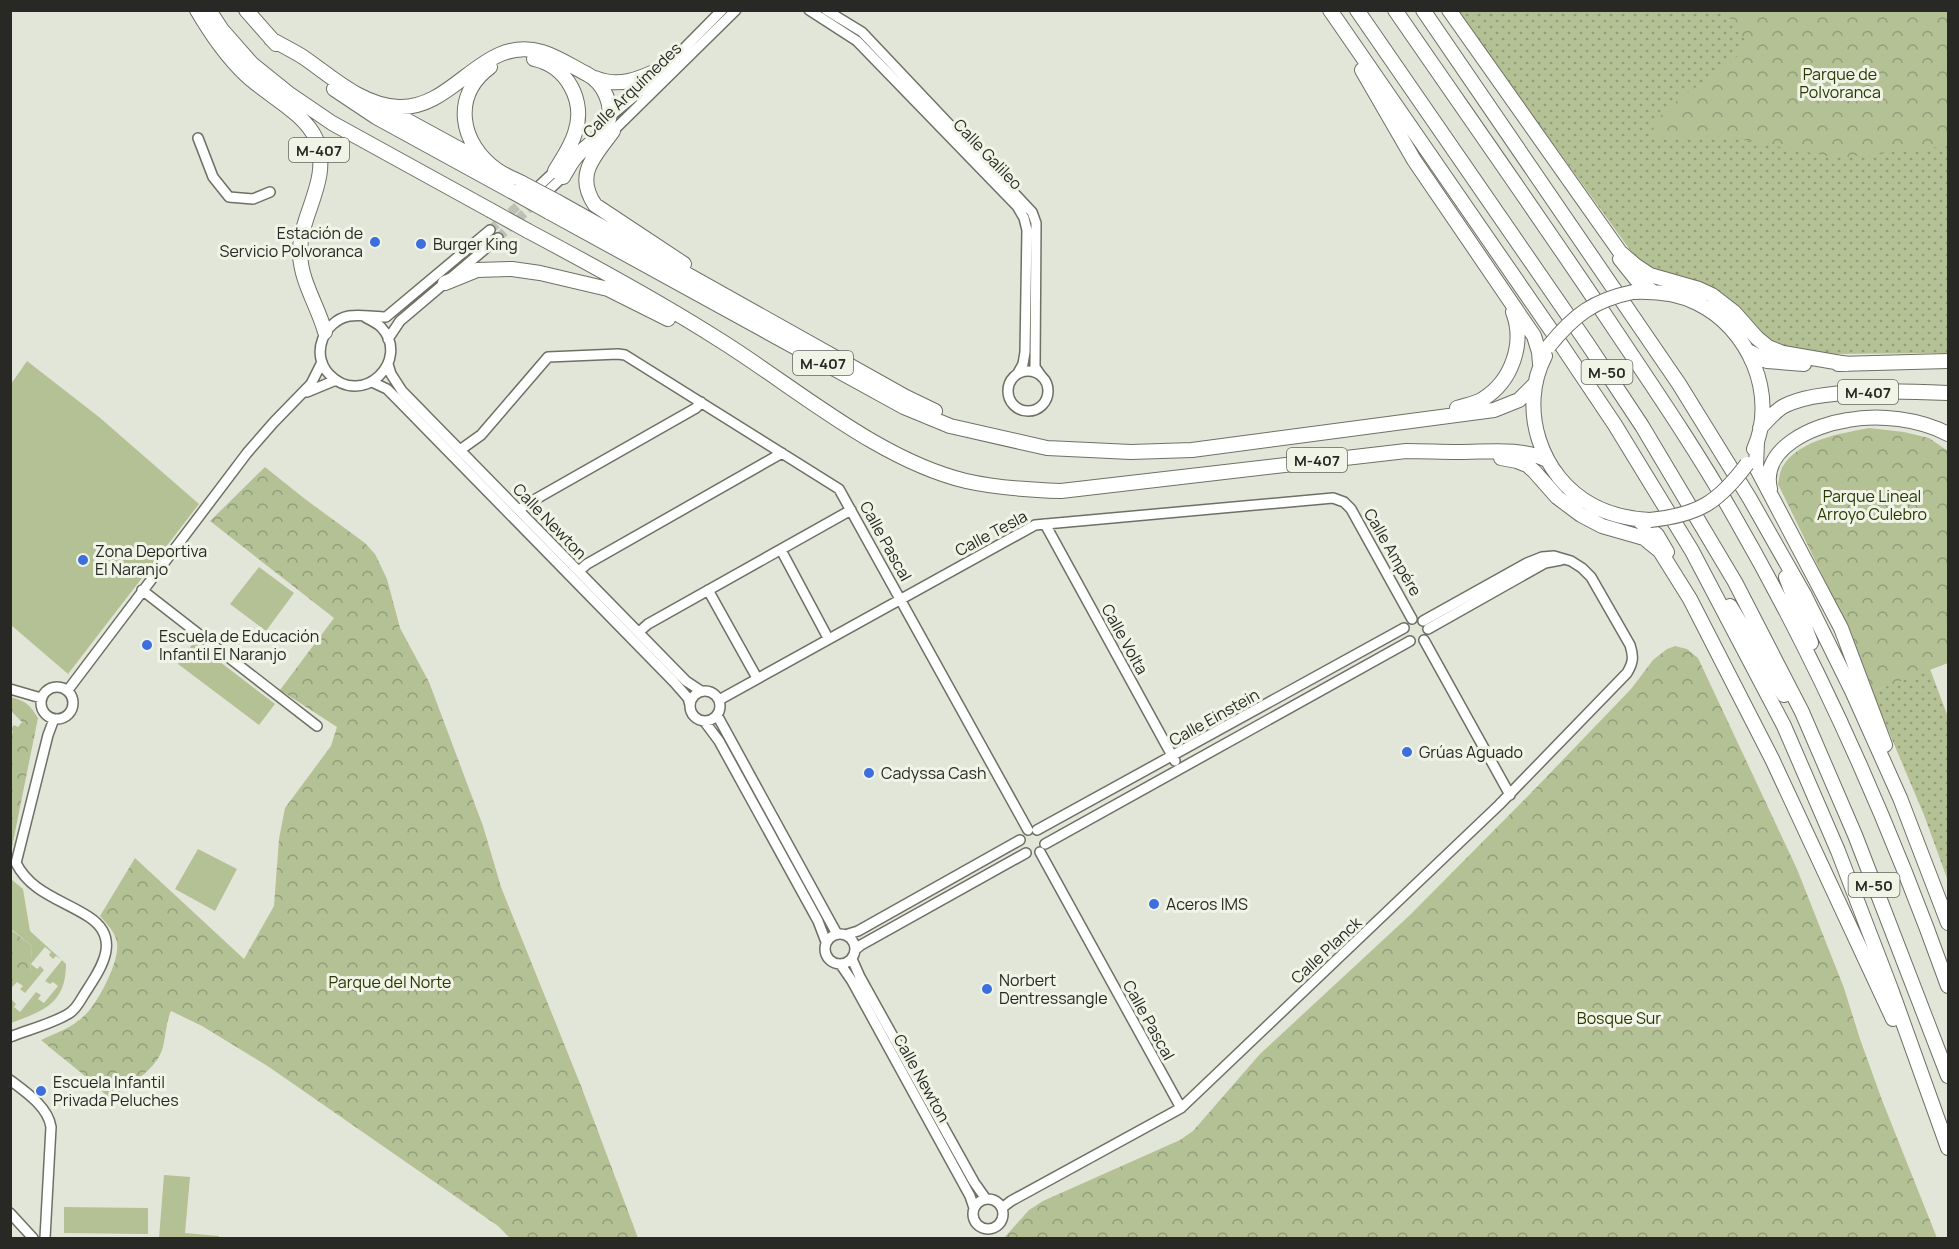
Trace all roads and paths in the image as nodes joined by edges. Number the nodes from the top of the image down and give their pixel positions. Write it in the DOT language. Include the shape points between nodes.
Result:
graph roads {
  1 [pos="197,10"];
  2 [pos="208,10"];
  3 [pos="246,10"];
  4 [pos="722,10"];
  5 [pos="736,10"];
  6 [pos="809,10"];
  7 [pos="826,10"];
  8 [pos="1323,10"];
  9 [pos="1330,10"];
  10 [pos="1357,10"];
  11 [pos="1395,10"];
  12 [pos="1423,10"];
  13 [pos="1449,10"];
  14 [pos="271,39"];
  15 [pos="667,66"];
  16 [pos="595,78"];
  17 [pos="376,103"];
  18 [pos="609,117"];
  19 [pos="614,131"];
  20 [pos="198,138"];
  21 [pos="497,170"];
  22 [pos="1561,170"];
  23 [pos="559,174"];
  24 [pos="540,185"];
  25 [pos="517,187"];
  26 [pos="549,190"];
  27 [pos="270,192"];
  28 [pos="553,207"];
  29 [pos="490,230"];
  30 [pos="498,238"];
  31 [pos="445,283"];
  32 [pos="1652,291"];
  33 [pos="723,295"];
  34 [pos="1512,304"];
  35 [pos="365,317"];
  36 [pos="325,332"];
  37 [pos="388,339"];
  38 [pos="720,339"];
  39 [pos="1748,351"];
  40 [pos="1948,361"];
  41 [pos="321,362"];
  42 [pos="388,364"];
  43 [pos="1540,364"];
  44 [pos="1847,364"];
  45 [pos="1018,373"];
  46 [pos="1042,377"];
  47 [pos="336,380"];
  48 [pos="372,382"];
  49 [pos="1534,384"];
  50 [pos="1919,392"];
  51 [pos="1948,393"];
  52 [pos="302,395"];
  53 [pos="1948,399"];
  54 [pos="701,402"];
  55 [pos="1416,421"];
  56 [pos="1761,428"];
  57 [pos="1948,434"];
  58 [pos="1757,442"];
  59 [pos="460,450"];
  60 [pos="1118,451"];
  61 [pos="1457,452"];
  62 [pos="783,453"];
  63 [pos="1547,460"];
  64 [pos="1750,499"];
  65 [pos="1773,500"];
  66 [pos="1344,502"];
  67 [pos="519,510"];
  68 [pos="851,510"];
  69 [pos="1643,520"];
  70 [pos="1045,524"];
  71 [pos="781,550"];
  72 [pos="1692,551"];
  73 [pos="579,571"];
  74 [pos="142,590"];
  75 [pos="708,590"];
  76 [pos="899,599"];
  77 [pos="1690,599"];
  78 [pos="1412,619"];
  79 [pos="1426,625"];
  80 [pos="1404,628"];
  81 [pos="639,632"];
  82 [pos="828,638"];
  83 [pos="1424,640"];
  84 [pos="1410,641"];
  85 [pos="1820,677"];
  86 [pos="758,678"];
  87 [pos="10,689"];
  88 [pos="68,690"];
  89 [pos="701,691"];
  90 [pos="41,698"];
  91 [pos="719,700"];
  92 [pos="690,705"];
  93 [pos="717,715"];
  94 [pos="54,719"];
  95 [pos="704,721"];
  96 [pos="317,726"];
  97 [pos="1821,755"];
  98 [pos="1173,756"];
  99 [pos="1179,768"];
  100 [pos="1510,795"];
  101 [pos="1900,798"];
  102 [pos="1033,830"];
  103 [pos="1020,840"];
  104 [pos="1042,848"];
  105 [pos="1026,853"];
  106 [pos="13,863"];
  107 [pos="1948,923"];
  108 [pos="841,934"];
  109 [pos="826,942"];
  110 [pos="854,954"];
  111 [pos="841,965"];
  112 [pos="1948,986"];
  113 [pos="10,1037"];
  114 [pos="1948,1076"];
  115 [pos="10,1080"];
  116 [pos="1932,1105"];
  117 [pos="1181,1108"];
  118 [pos="1948,1148"];
  119 [pos="986,1199"];
  120 [pos="974,1208"];
  121 [pos="1002,1208"];
  122 [pos="10,1213"];
  123 [pos="33,1239"];
  124 [pos="45,1239"];
  1 -- 36 [label="highway, M-407" via="213,38 246,75 305,122 316,141 322,161 320,176 300,255 308,290"];
  2 -- 38 [label="highway, M-407, bridge" via="252,64 332,123"];
  3 -- 14 [label="highway, M-407"];
  4 -- 15 [label="street, Calle Arquímedes"];
  5 -- 19 [label="street, Calle Arquímedes"];
  6 -- 45 [label="street, Calle Galileo" via="857,41 1017,206 1024,218 1025,352"];
  7 -- 46 [label="street, Calle Galileo" via="862,32 1032,212 1036,223 1035,367"];
  8 -- 34 [label="highway" via="1414,160"];
  9 -- 72 [label="highway" via="1575,366"];
  10 -- 97 [label="highway, M-50" via="1642,426 1735,582"];
  11 -- 85 [label="highway, M-50" via="1661,398 1735,517"];
  12 -- 64 [label="highway" via="1679,384"];
  13 -- 22 [label="highway"];
  14 -- 17 [label="highway, M-407"];
  14 -- 25 [label="highway, M-407" via="305,70 376,117"];
  15 -- 16 [label="highway, M-407" via="637,81 617,84"];
  15 -- 18 [label="street, Calle Arquímedes"];
  16 -- 17 [label="highway, M-407" via="542,52 512,50 481,63 433,99 401,108"];
  16 -- 18 [label="highway" via="609,105"];
  17 -- 21 [label="highway, M-407"];
  18 -- 23 [label="highway" via="607,127"];
  19 -- 23 [label="street, Calle Arquímedes"];
  19 -- 33 [label="highway, M-407" via="587,172 587,194 595,205 672,255"];
  20 -- 27 [label="street" via="213,177 228,197 253,199"];
  21 -- 23 [label="highway, M-407" via="470,140 465,105 480,76 498,63 519,58 549,64 568,80 575,93 579,121"];
  21 -- 25 [label="highway, M-407"];
  22 -- 32 [label="highway" via="1629,272"];
  22 -- 44 [label="highway" via="1620,252 1635,265 1658,278 1712,295 1768,347"];
  23 -- 24 [label="street, Calle Arquímedes"];
  23 -- 26 [label="street, Calle Arquímedes"];
  25 -- 28 [label="highway, M-407, bridge"];
  28 -- 33 [label="highway, M-407"];
  28 -- 60 [label="highway, M-407" via="904,407 950,426 1047,448"];
  29 -- 35 [label="street" via="386,318"];
  30 -- 31 [label="street"];
  31 -- 37 [label="street" via="400,321"];
  31 -- 38 [label="highway, M-407" via="477,270 493,269 576,280 608,288 694,334"];
  32 -- 39 [label="highway" via="1696,302 1717,315 1735,331"];
  32 -- 43 [label="highway, bridge" via="1614,296 1587,308 1567,324"];
  33 -- 60 [label="highway, M-407" via="949,417"];
  34 -- 43 [label="highway" via="1534,336"];
  34 -- 55 [label="highway" via="1517,344 1505,379 1477,402"];
  35 -- 36 [label="street" via="339,320"];
  35 -- 37 [label="street" via="380,326"];
  36 -- 41 [label="street" via="320,345"];
  37 -- 42 [label="street"];
  38 -- 61 [label="highway, M-407" via="866,437 920,466 965,481 1015,490 1060,491 1406,451"];
  39 -- 44 [label="highway, M-407" via="1767,361 1789,364"];
  39 -- 56 [label="highway" via="1758,376"];
  40 -- 44 [label="highway, M-407"];
  41 -- 47 [label="street"];
  41 -- 52 [label="street" via="312,384"];
  42 -- 48 [label="street"];
  42 -- 59 [label="street, Calle Newton" via="402,391"];
  43 -- 49 [label="highway"];
  45 -- 46 [label="street" via="1029,371"];
  45 -- 46 [label="street" via="1009,384 1009,396 1015,406 1028,410 1042,405 1047,396"];
  47 -- 48 [label="street" via="351,386"];
  47 -- 52 [label="street"];
  48 -- 92 [label="street, Calle Newton" via="395,397 674,682"];
  49 -- 55 [label="highway, M-407" via="1519,400 1494,410"];
  49 -- 63 [label="highway" via="1535,425"];
  50 -- 51 [label="highway, M-407"];
  50 -- 53 [label="highway"];
  50 -- 56 [label="highway, M-407" via="1874,392 1802,400 1784,406"];
  52 -- 74 [label="street" via="247,453"];
  54 -- 59 [label="street, Calle Pascal" via="625,355 548,357 481,435"];
  54 -- 62 [label="street, Calle Pascal"];
  54 -- 67 [label="street"];
  55 -- 60 [label="highway, M-407" via="1192,450"];
  56 -- 58 [label="highway"];
  57 -- 65 [label="highway" via="1887,418 1848,420 1815,429 1776,456 1768,473"];
  58 -- 65 [label="highway" via="1756,467"];
  58 -- 69 [label="highway, bridge" via="1747,464 1715,500 1676,518"];
  59 -- 67 [label="street, Calle Newton"];
  61 -- 63 [label="highway, M-407" via="1530,453"];
  61 -- 77 [label="highway" via="1527,465 1557,497 1581,515 1602,526 1644,538 1660,551"];
  62 -- 68 [label="street, Calle Pascal" via="839,489"];
  62 -- 73 [label="street"];
  63 -- 69 [label="highway" via="1582,499 1605,511"];
  64 -- 85 [label="highway" via="1785,574 1818,660"];
  64 -- 101 [label="highway" via="1810,606"];
  65 -- 101 [label="highway" via="1841,628 1899,783"];
  66 -- 70 [label="street, Calle Tesla" via="1313,499"];
  66 -- 78 [label="street, Calle Ampére" via="1351,508"];
  67 -- 73 [label="street, Calle Newton"];
  68 -- 71 [label="street"];
  68 -- 76 [label="street, Calle Pascal"];
  69 -- 77 [label="highway" via="1674,564"];
  70 -- 76 [label="street, Calle Tesla" via="1024,530"];
  70 -- 98 [label="street, Calle Volta"];
  71 -- 75 [label="street"];
  71 -- 82 [label="street"];
  72 -- 97 [label="highway"];
  72 -- 116 [label="highway" via="1784,726 1838,851"];
  73 -- 81 [label="street, Calle Newton"];
  74 -- 88 [label="street"];
  74 -- 96 [label="street"];
  75 -- 81 [label="street"];
  75 -- 86 [label="street"];
  76 -- 82 [label="street, Calle Tesla"];
  76 -- 102 [label="street, Calle Pascal"];
  77 -- 116 [label="highway" via="1772,759"];
  78 -- 79 [label="street" via="1421,619"];
  78 -- 80 [label="street"];
  79 -- 83 [label="street"];
  79 -- 100 [label="street, Calle Planck" via="1545,563 1564,560 1577,564 1591,577 1630,645 1633,664 1627,673"];
  80 -- 84 [label="street"];
  80 -- 98 [label="street, Calle Einstein"];
  81 -- 89 [label="street, Calle Newton" via="686,681"];
  82 -- 86 [label="street, Calle Tesla"];
  83 -- 84 [label="street"];
  83 -- 100 [label="street"];
  84 -- 99 [label="street, Calle Einstein"];
  85 -- 112 [label="highway, M-50" via="1873,794"];
  86 -- 91 [label="street, Calle Tesla"];
  87 -- 90 [label="street"];
  88 -- 90 [label="street" via="53,687"];
  88 -- 94 [label="street" via="72,709 65,717"];
  89 -- 91 [label="street" via="716,694"];
  89 -- 92 [label="street" via="693,696"];
  90 -- 94 [label="street" via="42,710"];
  91 -- 93 [label="street"];
  92 -- 95 [label="street" via="693,715"];
  93 -- 95 [label="street"];
  93 -- 108 [label="street"];
  94 -- 106 [label="street"];
  95 -- 109 [label="street" via="719,741"];
  97 -- 114 [label="highway, M-50"];
  98 -- 99 [label="street, Calle Volta"];
  98 -- 102 [label="street, Calle Einstein"];
  99 -- 104 [label="street, Calle Einstein"];
  100 -- 117 [label="street, Calle Planck"];
  101 -- 107 [label="highway"];
  102 -- 103 [label="street"];
  102 -- 104 [label="street" via="1043,836"];
  103 -- 105 [label="street"];
  103 -- 108 [label="street" via="858,931"];
  104 -- 105 [label="street" via="1033,854"];
  104 -- 117 [label="street, Calle Pascal"];
  105 -- 110 [label="street" via="861,945"];
  106 -- 113 [label="street" via="26,880 91,918 106,940 106,950 100,970 70,1013"];
  108 -- 109 [label="street"];
  108 -- 110 [label="street" via="854,943"];
  109 -- 111 [label="street" via="826,956"];
  110 -- 111 [label="street"];
  110 -- 119 [label="street, Calle Newton" via="860,977"];
  111 -- 120 [label="street, Calle Newton"];
  115 -- 124 [label="street" via="50,1119"];
  116 -- 118 [label="highway"];
  117 -- 121 [label="street, Calle Planck"];
  119 -- 120 [label="street"];
  119 -- 121 [label="street"];
  120 -- 121 [label="street" via="975,1222 988,1230 1001,1223"];
  122 -- 123 [label="street"];
}
